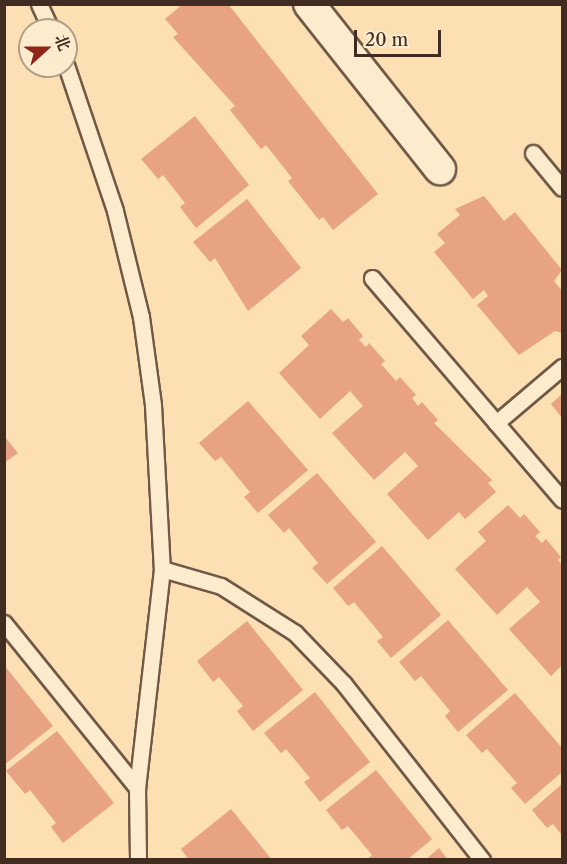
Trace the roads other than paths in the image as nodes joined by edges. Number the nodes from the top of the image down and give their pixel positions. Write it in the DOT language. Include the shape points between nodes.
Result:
graph roads {
  1 [pos="39,4"];
  2 [pos="309,4"];
  3 [pos="45,18"];
  4 [pos="70,78"];
  5 [pos="533,153"];
  6 [pos="440,169"];
  7 [pos="562,188"];
  8 [pos="372,278"];
  9 [pos="562,367"];
  10 [pos="496,423"];
  11 [pos="562,500"];
  12 [pos="162,569"];
  13 [pos="4,623"];
  14 [pos="137,788"];
  15 [pos="138,860"];
  16 [pos="482,860"];
  1 -- 3 [label="lane"];
  2 -- 6 [label="street"];
  4 -- 12 [label="lane" via="116,211 141,317 154,416"];
  5 -- 7 [label="lane"];
  8 -- 10 [label="lane"];
  9 -- 10 [label="lane"];
  10 -- 11 [label="lane"];
  12 -- 14 [label="lane"];
  12 -- 16 [label="lane" via="221,586 295,633 344,684"];
  13 -- 14 [label="lane"];
  14 -- 15 [label="lane"];
}
